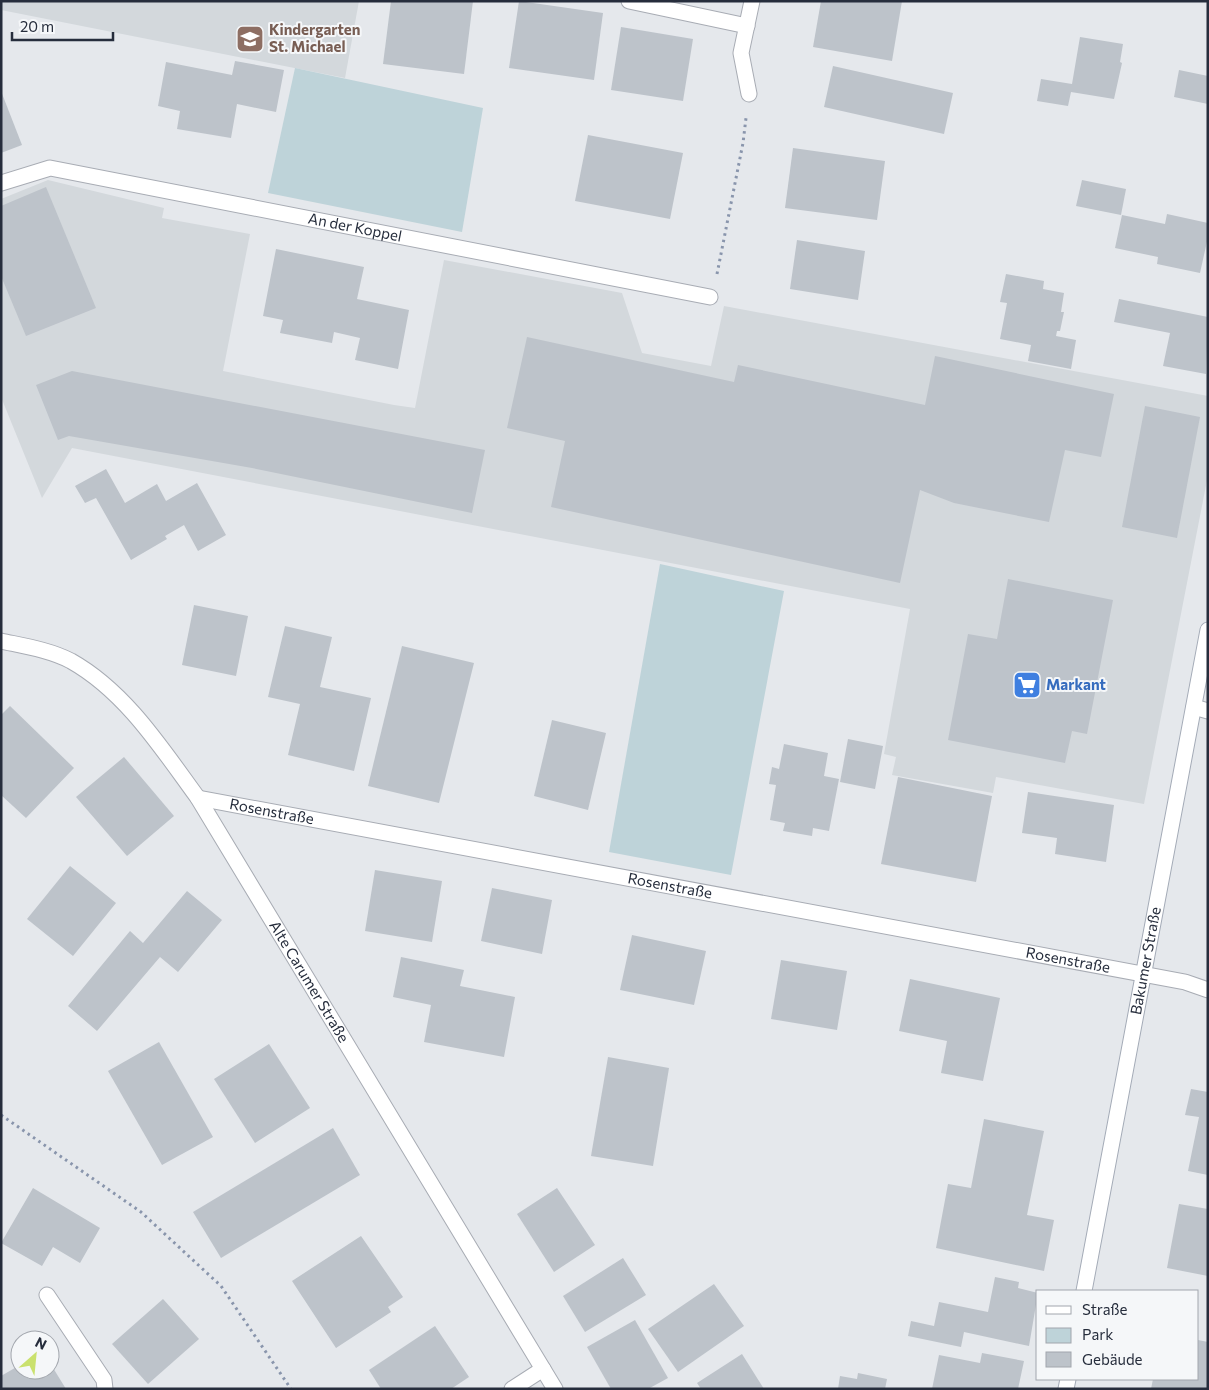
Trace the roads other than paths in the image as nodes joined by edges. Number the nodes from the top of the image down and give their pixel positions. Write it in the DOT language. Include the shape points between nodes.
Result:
graph roads {
  1 [pos="629,1"];
  2 [pos="752,1"];
  3 [pos="747,26"];
  4 [pos="749,94"];
  5 [pos="1,183"];
  6 [pos="710,297"];
  7 [pos="1208,630"];
  8 [pos="1,641"];
  9 [pos="1201,709"];
  10 [pos="198,798"];
  11 [pos="1143,974"];
  12 [pos="1208,990"];
  13 [pos="1084,1290"];
  14 [pos="47,1295"];
  15 [pos="543,1369"];
  16 [pos="104,1389"];
  17 [pos="512,1389"];
  18 [pos="555,1389"];
  1 -- 3 [label="street"];
  2 -- 3 [label="street"];
  3 -- 4 [label="street" via="741,53"];
  5 -- 6 [label="street, An der Koppel" via="50,168"];
  7 -- 9 [label="street, Bakumer Straße"];
  8 -- 10 [label="street, Alte Carumer Straße" via="35,648 71,661 101,683 131,710"];
  9 -- 11 [label="street, Bakumer Straße"];
  10 -- 11 [label="street, Rosenstraße"];
  10 -- 15 [label="street, Alte Carumer Straße"];
  11 -- 12 [label="street, Rosenstraße"];
  11 -- 13 [label="street, Bakumer Straße"];
  14 -- 16 [label="street" via="104,1380"];
  15 -- 17 [label="street"];
  15 -- 18 [label="street, Alte Carumer Straße"];
}
